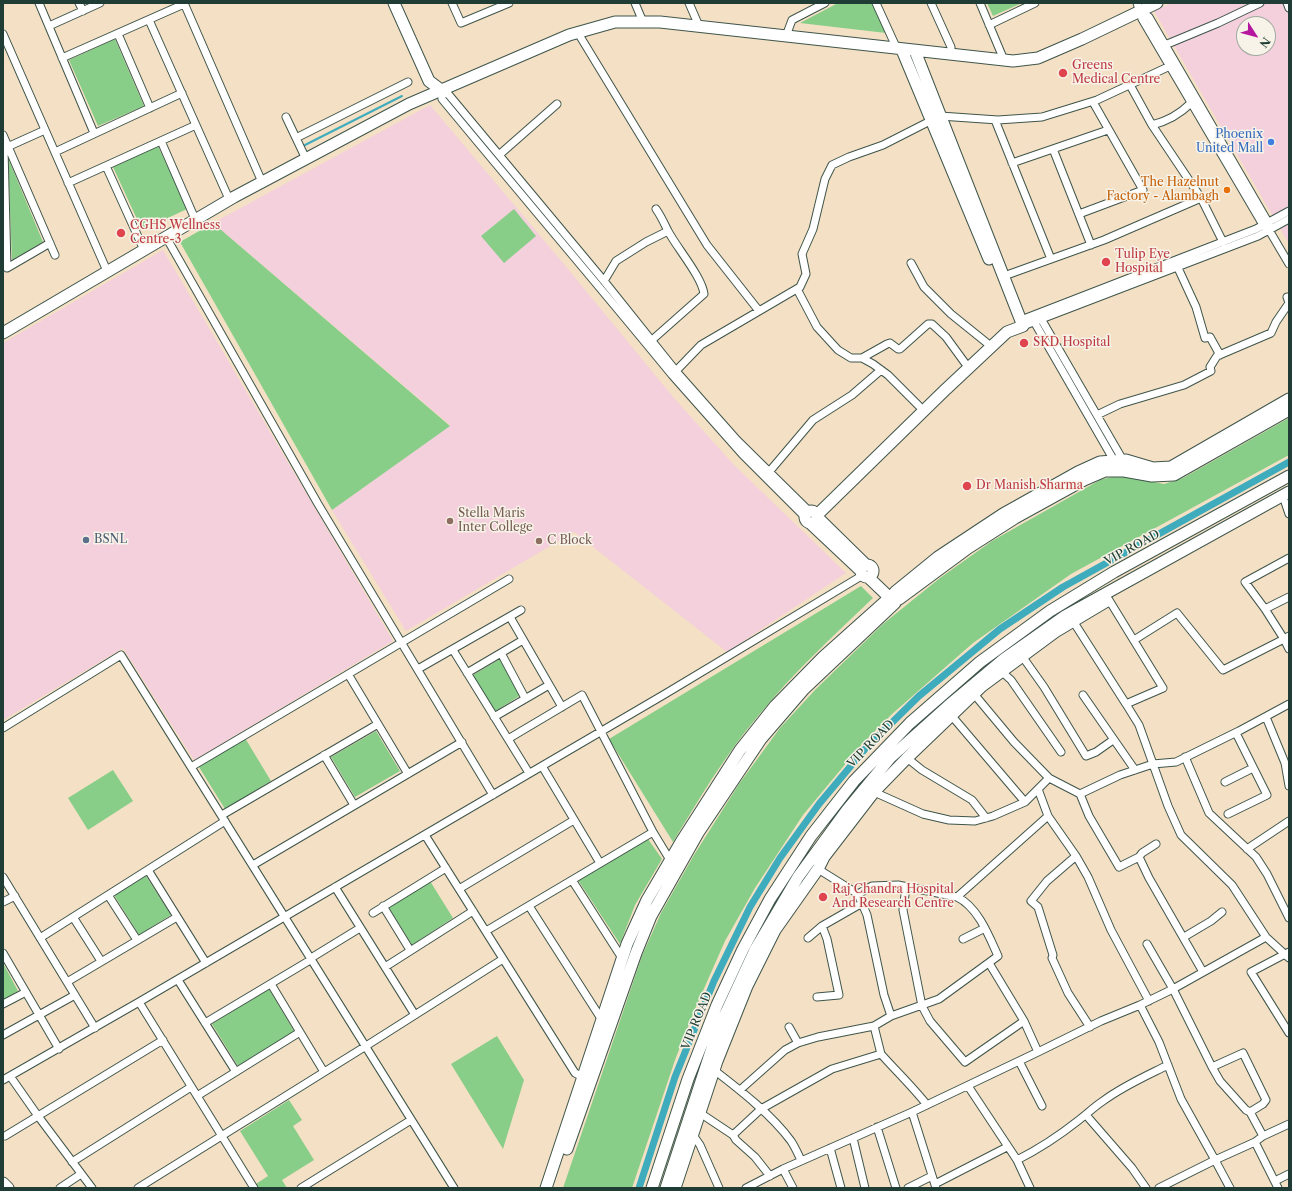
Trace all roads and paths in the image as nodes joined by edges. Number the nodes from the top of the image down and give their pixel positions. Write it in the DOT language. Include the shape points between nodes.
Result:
graph roads {
  1 [pos="39,3"];
  2 [pos="79,3"];
  3 [pos="100,3"];
  4 [pos="394,3"];
  5 [pos="400,3"];
  6 [pos="452,3"];
  7 [pos="509,3"];
  8 [pos="635,3"];
  9 [pos="689,3"];
  10 [pos="825,3"];
  11 [pos="876,3"];
  12 [pos="931,3"];
  13 [pos="980,3"];
  14 [pos="1035,3"];
  15 [pos="1157,3"];
  16 [pos="1260,3"];
  17 [pos="1287,3"];
  18 [pos="184,4"];
  19 [pos="497,5"];
  20 [pos="1139,7"];
  21 [pos="1289,8"];
  22 [pos="83,11"];
  23 [pos="150,20"];
  24 [pos="643,22"];
  25 [pos="989,25"];
  26 [pos="49,26"];
  27 [pos="699,26"];
  28 [pos="578,33"];
  29 [pos="3,34"];
  30 [pos="118,34"];
  31 [pos="786,36"];
  32 [pos="1165,44"];
  33 [pos="900,49"];
  34 [pos="915,51"];
  35 [pos="951,55"];
  36 [pos="62,58"];
  37 [pos="1004,60"];
  38 [pos="1170,66"];
  39 [pos="408,82"];
  40 [pos="1130,85"];
  41 [pos="441,90"];
  42 [pos="182,93"];
  43 [pos="1093,102"];
  44 [pos="1191,103"];
  45 [pos="557,104"];
  46 [pos="150,108"];
  47 [pos="286,117"];
  48 [pos="936,119"];
  49 [pos="994,120"];
  50 [pos="196,125"];
  51 [pos="1152,125"];
  52 [pos="45,130"];
  53 [pos="1108,130"];
  54 [pos="94,133"];
  55 [pos="3,135"];
  56 [pos="296,138"];
  57 [pos="162,141"];
  58 [pos="5,148"];
  59 [pos="1053,149"];
  60 [pos="55,152"];
  61 [pos="499,155"];
  62 [pos="306,158"];
  63 [pos="1012,163"];
  64 [pos="106,166"];
  65 [pos="262,182"];
  66 [pos="68,183"];
  67 [pos="1201,198"];
  68 [pos="229,199"];
  69 [pos="656,209"];
  70 [pos="1289,211"];
  71 [pos="1079,214"];
  72 [pos="196,219"];
  73 [pos="1289,219"];
  74 [pos="1267,226"];
  75 [pos="668,231"];
  76 [pos="166,237"];
  77 [pos="5,241"];
  78 [pos="1223,242"];
  79 [pos="50,243"];
  80 [pos="1091,245"];
  81 [pos="144,250"];
  82 [pos="55,255"];
  83 [pos="1051,259"];
  84 [pos="911,263"];
  85 [pos="1289,264"];
  86 [pos="1178,268"];
  87 [pos="107,271"];
  88 [pos="1004,276"];
  89 [pos="604,281"];
  90 [pos="797,289"];
  91 [pos="1289,297"];
  92 [pos="759,311"];
  93 [pos="1028,321"];
  94 [pos="4,330"];
  95 [pos="652,340"];
  96 [pos="987,343"];
  97 [pos="1220,355"];
  98 [pos="862,358"];
  99 [pos="965,363"];
  100 [pos="881,370"];
  101 [pos="674,373"];
  102 [pos="1081,387"];
  103 [pos="1074,391"];
  104 [pos="1289,399"];
  105 [pos="919,406"];
  106 [pos="1289,410"];
  107 [pos="1097,415"];
  108 [pos="1121,466"];
  109 [pos="769,472"];
  110 [pos="1289,476"];
  111 [pos="1288,498"];
  112 [pos="1289,514"];
  113 [pos="811,516"];
  114 [pos="1289,558"];
  115 [pos="866,572"];
  116 [pos="509,579"];
  117 [pos="893,597"];
  118 [pos="1289,597"];
  119 [pos="1109,600"];
  120 [pos="1265,609"];
  121 [pos="521,610"];
  122 [pos="510,617"];
  123 [pos="1073,621"];
  124 [pos="1286,638"];
  125 [pos="523,640"];
  126 [pos="1134,640"];
  127 [pos="402,642"];
  128 [pos="1289,649"];
  129 [pos="453,650"];
  130 [pos="501,653"];
  131 [pos="1022,656"];
  132 [pos="418,669"];
  133 [pos="1001,671"];
  134 [pos="467,672"];
  135 [pos="348,674"];
  136 [pos="548,684"];
  137 [pos="974,694"];
  138 [pos="1083,695"];
  139 [pos="526,698"];
  140 [pos="1126,704"];
  141 [pos="1288,706"];
  142 [pos="562,708"];
  143 [pos="951,715"];
  144 [pos="494,717"];
  145 [pos="1266,717"];
  146 [pos="378,724"];
  147 [pos="3,728"];
  148 [pos="600,732"];
  149 [pos="1236,733"];
  150 [pos="508,739"];
  151 [pos="1113,740"];
  152 [pos="462,742"];
  153 [pos="1061,752"];
  154 [pos="324,755"];
  155 [pos="1185,757"];
  156 [pos="907,758"];
  157 [pos="1153,764"];
  158 [pos="191,766"];
  159 [pos="542,766"];
  160 [pos="1253,768"];
  161 [pos="1135,770"];
  162 [pos="529,773"];
  163 [pos="408,774"];
  164 [pos="1048,778"];
  165 [pos="1225,782"];
  166 [pos="1289,786"];
  167 [pos="1038,789"];
  168 [pos="874,792"];
  169 [pos="1080,794"];
  170 [pos="493,795"];
  171 [pos="1025,802"];
  172 [pos="354,805"];
  173 [pos="1228,814"];
  174 [pos="1048,816"];
  175 [pos="223,818"];
  176 [pos="986,818"];
  177 [pos="574,820"];
  178 [pos="1289,821"];
  179 [pos="653,832"];
  180 [pos="425,835"];
  181 [pos="1156,844"];
  182 [pos="1247,849"];
  183 [pos="1076,856"];
  184 [pos="1139,857"];
  185 [pos="670,860"];
  186 [pos="600,863"];
  187 [pos="253,865"];
  188 [pos="446,868"];
  189 [pos="818,869"];
  190 [pos="148,870"];
  191 [pos="3,877"];
  192 [pos="572,880"];
  193 [pos="335,887"];
  194 [pos="906,887"];
  195 [pos="459,889"];
  196 [pos="858,894"];
  197 [pos="108,895"];
  198 [pos="15,896"];
  199 [pos="957,897"];
  200 [pos="3,902"];
  201 [pos="862,904"];
  202 [pos="383,906"];
  203 [pos="528,906"];
  204 [pos="473,911"];
  205 [pos="1222,912"];
  206 [pos="373,913"];
  207 [pos="73,917"];
  208 [pos="177,917"];
  209 [pos="285,917"];
  210 [pos="1289,918"];
  211 [pos="822,926"];
  212 [pos="360,928"];
  213 [pos="984,928"];
  214 [pos="486,931"];
  215 [pos="1184,937"];
  216 [pos="1266,937"];
  217 [pos="40,938"];
  218 [pos="808,938"];
  219 [pos="963,939"];
  220 [pos="137,940"];
  221 [pos="1146,944"];
  222 [pos="410,950"];
  223 [pos="3,953"];
  224 [pos="1288,955"];
  225 [pos="622,958"];
  226 [pos="311,959"];
  227 [pos="503,959"];
  228 [pos="101,962"];
  229 [pos="206,963"];
  230 [pos="989,963"];
  231 [pos="385,967"];
  232 [pos="1203,972"];
  233 [pos="178,980"];
  234 [pos="67,982"];
  235 [pos="271,984"];
  236 [pos="1173,989"];
  237 [pos="26,992"];
  238 [pos="75,995"];
  239 [pos="817,997"];
  240 [pos="1149,1000"];
  241 [pos="140,1002"];
  242 [pos="3,1004"];
  243 [pos="1140,1005"];
  244 [pos="922,1006"];
  245 [pos="39,1015"];
  246 [pos="415,1015"];
  247 [pos="891,1016"];
  248 [pos="602,1020"];
  249 [pos="1024,1021"];
  250 [pos="205,1023"];
  251 [pos="874,1026"];
  252 [pos="789,1027"];
  253 [pos="1090,1027"];
  254 [pos="96,1028"];
  255 [pos="300,1032"];
  256 [pos="1289,1033"];
  257 [pos="3,1035"];
  258 [pos="163,1040"];
  259 [pos="798,1043"];
  260 [pos="366,1046"];
  261 [pos="59,1049"];
  262 [pos="1038,1052"];
  263 [pos="880,1054"];
  264 [pos="1019,1061"];
  265 [pos="1168,1065"];
  266 [pos="1212,1067"];
  267 [pos="714,1070"];
  268 [pos="236,1072"];
  269 [pos="324,1072"];
  270 [pos="10,1076"];
  271 [pos="583,1077"];
  272 [pos="3,1080"];
  273 [pos="968,1086"];
  274 [pos="192,1087"];
  275 [pos="740,1090"];
  276 [pos="197,1096"];
  277 [pos="927,1105"];
  278 [pos="1042,1106"];
  279 [pos="761,1109"];
  280 [pos="912,1112"];
  281 [pos="1250,1112"];
  282 [pos="700,1113"];
  283 [pos="1086,1114"];
  284 [pos="38,1116"];
  285 [pos="411,1120"];
  286 [pos="1289,1124"];
  287 [pos="877,1128"];
  288 [pos="693,1135"];
  289 [pos="733,1135"];
  290 [pos="5,1136"];
  291 [pos="222,1136"];
  292 [pos="1263,1136"];
  293 [pos="852,1138"];
  294 [pos="1255,1142"];
  295 [pos="1008,1147"];
  296 [pos="830,1148"];
  297 [pos="801,1160"];
  298 [pos="1017,1160"];
  299 [pos="1215,1160"];
  300 [pos="72,1162"];
  301 [pos="783,1169"];
  302 [pos="81,1174"];
  303 [pos="1289,1174"];
  304 [pos="770,1176"];
  305 [pos="3,1183"];
  306 [pos="934,1183"];
  307 [pos="1172,1185"];
  308 [pos="1276,1185"];
  309 [pos="8,1188"];
  310 [pos="60,1188"];
  311 [pos="92,1188"];
  312 [pos="138,1188"];
  313 [pos="254,1188"];
  314 [pos="301,1188"];
  315 [pos="454,1188"];
  316 [pos="546,1188"];
  317 [pos="554,1188"];
  318 [pos="652,1188"];
  319 [pos="666,1188"];
  320 [pos="675,1188"];
  321 [pos="719,1188"];
  322 [pos="746,1188"];
  323 [pos="793,1188"];
  324 [pos="841,1188"];
  325 [pos="865,1188"];
  326 [pos="896,1188"];
  327 [pos="908,1188"];
  328 [pos="1030,1188"];
  329 [pos="1146,1188"];
  330 [pos="1159,1188"];
  331 [pos="1230,1188"];
  1 -- 26 [label="street"];
  2 -- 22 [label="street"];
  3 -- 22 [label="street"];
  4 -- 41 [label="street" via="429,81"];
  5 -- 41 [label="street"];
  6 -- 19 [label="street" via="462,23"];
  7 -- 19 [label="street"];
  8 -- 24 [label="street"];
  9 -- 27 [label="street"];
  10 -- 31 [label="street" via="792,20"];
  11 -- 33 [label="street"];
  12 -- 35 [label="street" via="951,47"];
  13 -- 25 [label="street"];
  14 -- 25 [label="street"];
  15 -- 20 [label="street"];
  16 -- 32 [label="street"];
  17 -- 21 [label="street"];
  18 -- 23 [label="street"];
  18 -- 65 [label="street"];
  20 -- 32 [label="street" via="1149,17"];
  20 -- 37 [label="street" via="1082,39 1038,58"];
  20 -- 38 [label="street" via="1142,19"];
  22 -- 26 [label="street"];
  23 -- 30 [label="street"];
  23 -- 42 [label="street"];
  24 -- 27 [label="street"];
  24 -- 28 [label="street" via="615,22"];
  25 -- 37 [label="street"];
  26 -- 36 [label="street"];
  27 -- 31 [label="street"];
  28 -- 41 [label="street"];
  28 -- 92 [label="street" via="707,245"];
  29 -- 52 [label="street"];
  30 -- 36 [label="street"];
  30 -- 46 [label="street"];
  31 -- 33 [label="street"];
  32 -- 74 [label="street"];
  33 -- 34 [label="street"];
  33 -- 48 [label="street"];
  34 -- 35 [label="street"];
  34 -- 48 [label="street"];
  35 -- 37 [label="street"];
  36 -- 54 [label="street"];
  38 -- 40 [label="street"];
  38 -- 44 [label="street"];
  39 -- 56 [label="street"];
  40 -- 43 [label="street"];
  40 -- 51 [label="street"];
  41 -- 61 [label="street" via="449,94"];
  41 -- 62 [label="street"];
  41 -- 101 [label="street" via="442,99 521,195"];
  42 -- 46 [label="street"];
  42 -- 50 [label="street"];
  43 -- 49 [label="street" via="1042,117"];
  43 -- 53 [label="street"];
  44 -- 51 [label="street" via="1182,112 1162,123"];
  44 -- 74 [label="street"];
  45 -- 61 [label="street"];
  46 -- 54 [label="street"];
  47 -- 56 [label="street"];
  48 -- 49 [label="street"];
  48 -- 88 [label="street"];
  48 -- 90 [label="street" via="883,145 832,165 825,179 813,229 802,254 806,274"];
  48 -- 93 [label="street"];
  49 -- 63 [label="street"];
  50 -- 57 [label="street"];
  50 -- 68 [label="street"];
  51 -- 67 [label="street"];
  52 -- 58 [label="street"];
  52 -- 60 [label="street"];
  53 -- 59 [label="street"];
  53 -- 71 [label="street" via="1143,190"];
  54 -- 60 [label="street"];
  55 -- 58 [label="street"];
  56 -- 62 [label="street"];
  57 -- 64 [label="street"];
  57 -- 72 [label="street"];
  58 -- 77 [label="street"];
  58 -- 79 [label="street"];
  59 -- 63 [label="street"];
  59 -- 71 [label="street"];
  60 -- 66 [label="street"];
  61 -- 89 [label="street"];
  62 -- 65 [label="street"];
  63 -- 83 [label="street"];
  64 -- 66 [label="street"];
  64 -- 81 [label="street"];
  65 -- 68 [label="street"];
  66 -- 87 [label="street"];
  67 -- 78 [label="street"];
  67 -- 80 [label="street"];
  68 -- 72 [label="street"];
  69 -- 75 [label="street"];
  70 -- 74 [label="street"];
  71 -- 80 [label="street"];
  72 -- 76 [label="street"];
  73 -- 74 [label="street"];
  74 -- 78 [label="street"];
  74 -- 85 [label="street"];
  74 -- 86 [label="street" via="1258,236"];
  75 -- 89 [label="street" via="616,261"];
  75 -- 95 [label="street" via="700,282 704,294"];
  76 -- 81 [label="street"];
  76 -- 127 [label="street" via="314,497"];
  77 -- 79 [label="street" via="7,268"];
  78 -- 93 [label="street"];
  79 -- 82 [label="street"];
  80 -- 83 [label="street"];
  81 -- 87 [label="street"];
  83 -- 88 [label="street"];
  84 -- 96 [label="street" via="924,287 951,314"];
  86 -- 93 [label="street"];
  86 -- 97 [label="street" via="1196,306 1206,338 1210,337"];
  87 -- 94 [label="street"];
  88 -- 93 [label="street"];
  89 -- 95 [label="street"];
  90 -- 92 [label="street"];
  90 -- 98 [label="street" via="817,327 838,350 851,358"];
  91 -- 97 [label="street" via="1289,303 1271,333"];
  92 -- 101 [label="street" via="701,345"];
  93 -- 96 [label="street" via="1004,327"];
  93 -- 102 [label="street"];
  93 -- 103 [label="street"];
  93 -- 113 [label="street" via="1007,332"];
  95 -- 101 [label="street"];
  96 -- 99 [label="street"];
  97 -- 107 [label="street" via="1210,367 1211,371 1184,386 1120,404"];
  98 -- 99 [label="street" via="890,343 900,349 928,324 932,324 946,337"];
  98 -- 100 [label="street"];
  99 -- 105 [label="street"];
  100 -- 105 [label="street"];
  100 -- 109 [label="street" via="852,395 813,420"];
  101 -- 109 [label="street"];
  101 -- 113 [label="street" via="742,454"];
  102 -- 103 [label="street"];
  102 -- 107 [label="street"];
  103 -- 108 [label="street"];
  104 -- 108 [label="street" via="1171,467"];
  105 -- 113 [label="street"];
  106 -- 108 [label="street" via="1174,475 1152,476"];
  107 -- 108 [label="street"];
  108 -- 117 [label="street" via="1100,462 1003,514 938,557"];
  109 -- 113 [label="street"];
  110 -- 318 [label="street, VIP ROAD" via="1114,572 1050,611 980,662 910,723 854,781 807,843 770,899 743,949 717,1005 688,1079"];
  111 -- 112 [label="street"];
  111 -- 119 [label="street"];
  111 -- 319 [label="street, VIP ROAD" via="1066,616 1004,659 890,758 847,810 798,877 755,950 718,1030"];
  113 -- 115 [label="street"];
  114 -- 120 [label="street" via="1244,582"];
  115 -- 117 [label="street"];
  115 -- 148 [label="street"];
  116 -- 127 [label="street"];
  117 -- 185 [label="street" via="824,657 775,706 740,750"];
  117 -- 317 [label="street" via="804,689 766,734 698,833 651,916"];
  118 -- 120 [label="street"];
  119 -- 123 [label="street"];
  119 -- 126 [label="street"];
  120 -- 124 [label="street"];
  121 -- 122 [label="street"];
  122 -- 125 [label="street"];
  122 -- 129 [label="street"];
  123 -- 131 [label="street"];
  123 -- 140 [label="street"];
  124 -- 126 [label="street" via="1223,670 1177,613"];
  124 -- 128 [label="street"];
  125 -- 130 [label="street"];
  125 -- 136 [label="street"];
  126 -- 140 [label="street" via="1163,688"];
  127 -- 132 [label="street"];
  127 -- 135 [label="street"];
  129 -- 132 [label="street"];
  129 -- 134 [label="street"];
  130 -- 134 [label="street"];
  130 -- 139 [label="street"];
  131 -- 133 [label="street"];
  131 -- 151 [label="street" via="1086,756"];
  132 -- 152 [label="street"];
  133 -- 137 [label="street"];
  133 -- 153 [label="street" via="1011,680"];
  134 -- 144 [label="street"];
  135 -- 146 [label="street"];
  135 -- 158 [label="street"];
  136 -- 139 [label="street"];
  136 -- 142 [label="street"];
  137 -- 143 [label="street"];
  137 -- 164 [label="street"];
  138 -- 151 [label="street"];
  139 -- 144 [label="street"];
  140 -- 157 [label="street" via="1139,725"];
  141 -- 145 [label="street"];
  142 -- 148 [label="street" via="582,695"];
  142 -- 150 [label="street"];
  143 -- 156 [label="street"];
  143 -- 171 [label="street"];
  144 -- 150 [label="street"];
  145 -- 149 [label="street"];
  145 -- 166 [label="street" via="1285,763"];
  146 -- 154 [label="street"];
  146 -- 163 [label="street"];
  147 -- 158 [label="street" via="121,655"];
  148 -- 159 [label="street"];
  148 -- 179 [label="street"];
  149 -- 155 [label="street"];
  149 -- 160 [label="street"];
  150 -- 162 [label="street"];
  151 -- 161 [label="street"];
  152 -- 163 [label="street"];
  152 -- 170 [label="street"];
  154 -- 172 [label="street"];
  154 -- 175 [label="street"];
  155 -- 157 [label="street" via="1176,762"];
  155 -- 182 [label="street" via="1209,813"];
  156 -- 168 [label="street"];
  156 -- 176 [label="street" via="972,800"];
  157 -- 161 [label="street"];
  157 -- 216 [label="street" via="1181,835 1232,884"];
  158 -- 175 [label="street"];
  159 -- 162 [label="street"];
  159 -- 177 [label="street"];
  160 -- 165 [label="street"];
  160 -- 173 [label="street" via="1267,795"];
  161 -- 169 [label="street"];
  162 -- 170 [label="street"];
  163 -- 172 [label="street"];
  164 -- 167 [label="street"];
  164 -- 169 [label="street"];
  167 -- 171 [label="street"];
  167 -- 174 [label="street"];
  168 -- 176 [label="street" via="923,814 949,820 975,821"];
  168 -- 189 [label="street" via="824,857"];
  169 -- 184 [label="street" via="1119,867"];
  170 -- 180 [label="street"];
  171 -- 176 [label="street"];
  172 -- 187 [label="street"];
  174 -- 183 [label="street"];
  174 -- 199 [label="street"];
  175 -- 187 [label="street"];
  175 -- 190 [label="street"];
  177 -- 186 [label="street"];
  177 -- 195 [label="street"];
  178 -- 182 [label="street"];
  179 -- 185 [label="street"];
  179 -- 186 [label="street"];
  180 -- 188 [label="street"];
  180 -- 193 [label="street"];
  181 -- 184 [label="street"];
  182 -- 210 [label="street" via="1256,857 1267,874"];
  183 -- 240 [label="street" via="1111,930"];
  183 -- 253 [label="street" via="1047,881 1031,901 1038,907 1052,958 1061,979"];
  184 -- 215 [label="street"];
  185 -- 225 [label="street" via="647,900"];
  186 -- 192 [label="street"];
  187 -- 209 [label="street"];
  188 -- 195 [label="street"];
  188 -- 202 [label="street"];
  189 -- 196 [label="street"];
  189 -- 267 [label="street" via="776,930 748,986"];
  190 -- 197 [label="street"];
  190 -- 208 [label="street"];
  191 -- 198 [label="street"];
  192 -- 203 [label="street"];
  192 -- 225 [label="street"];
  193 -- 209 [label="street"];
  193 -- 212 [label="street"];
  194 -- 196 [label="street" via="872,886"];
  194 -- 199 [label="street"];
  194 -- 244 [label="street" via="903,910"];
  195 -- 204 [label="street"];
  196 -- 201 [label="street"];
  197 -- 207 [label="street"];
  197 -- 220 [label="street"];
  198 -- 200 [label="street"];
  198 -- 217 [label="street"];
  199 -- 213 [label="street" via="970,906"];
  201 -- 211 [label="street"];
  201 -- 247 [label="street" via="867,915"];
  202 -- 206 [label="street"];
  202 -- 222 [label="street"];
  203 -- 214 [label="street"];
  203 -- 248 [label="street"];
  204 -- 214 [label="street"];
  204 -- 222 [label="street"];
  205 -- 215 [label="street"];
  207 -- 217 [label="street"];
  207 -- 228 [label="street"];
  208 -- 220 [label="street"];
  208 -- 229 [label="street"];
  209 -- 226 [label="street"];
  209 -- 229 [label="street"];
  211 -- 218 [label="street"];
  211 -- 239 [label="street" via="839,995"];
  212 -- 226 [label="street"];
  212 -- 231 [label="street"];
  213 -- 219 [label="street"];
  213 -- 230 [label="street" via="998,956"];
  214 -- 227 [label="street"];
  215 -- 232 [label="street"];
  216 -- 224 [label="street"];
  216 -- 232 [label="street"];
  217 -- 234 [label="street"];
  220 -- 228 [label="street"];
  221 -- 236 [label="street"];
  222 -- 231 [label="street"];
  223 -- 237 [label="street"];
  224 -- 256 [label="street" via="1251,972"];
  225 -- 248 [label="street"];
  226 -- 235 [label="street"];
  226 -- 260 [label="street"];
  227 -- 246 [label="street"];
  227 -- 271 [label="street" via="575,1073"];
  228 -- 234 [label="street"];
  229 -- 233 [label="street"];
  230 -- 244 [label="street" via="938,999"];
  230 -- 249 [label="street"];
  231 -- 246 [label="street"];
  232 -- 236 [label="street"];
  233 -- 241 [label="street"];
  233 -- 250 [label="street"];
  234 -- 238 [label="street"];
  235 -- 250 [label="street"];
  235 -- 255 [label="street"];
  236 -- 240 [label="street"];
  236 -- 266 [label="street"];
  237 -- 242 [label="street"];
  237 -- 245 [label="street"];
  238 -- 245 [label="street"];
  238 -- 254 [label="street"];
  240 -- 243 [label="street"];
  241 -- 254 [label="street"];
  241 -- 258 [label="street"];
  243 -- 253 [label="street"];
  243 -- 265 [label="street"];
  244 -- 247 [label="street"];
  244 -- 249 [label="street" via="930,1021 965,1062"];
  245 -- 257 [label="street"];
  245 -- 261 [label="street"];
  246 -- 260 [label="street"];
  247 -- 251 [label="street"];
  248 -- 271 [label="street"];
  249 -- 262 [label="street"];
  250 -- 268 [label="street"];
  251 -- 259 [label="street"];
  251 -- 263 [label="street"];
  252 -- 259 [label="street"];
  253 -- 262 [label="street"];
  254 -- 261 [label="street"];
  255 -- 268 [label="street"];
  255 -- 269 [label="street"];
  258 -- 274 [label="street"];
  258 -- 284 [label="street"];
  259 -- 275 [label="street" via="785,1050"];
  260 -- 269 [label="street"];
  260 -- 285 [label="street"];
  261 -- 270 [label="street"];
  262 -- 264 [label="street"];
  263 -- 277 [label="street"];
  263 -- 279 [label="street" via="832,1069"];
  264 -- 273 [label="street"];
  264 -- 278 [label="street"];
  265 -- 283 [label="street" via="1123,1088"];
  265 -- 299 [label="street" via="1181,1099"];
  266 -- 281 [label="street" via="1220,1081"];
  266 -- 281 [label="street" via="1243,1053 1266,1100"];
  267 -- 275 [label="street"];
  267 -- 282 [label="street"];
  268 -- 276 [label="street"];
  269 -- 291 [label="street"];
  270 -- 272 [label="street"];
  270 -- 284 [label="street"];
  271 -- 316 [label="street"];
  273 -- 277 [label="street"];
  273 -- 295 [label="street"];
  274 -- 276 [label="street"];
  274 -- 300 [label="street"];
  275 -- 279 [label="street"];
  276 -- 291 [label="street"];
  277 -- 280 [label="street"];
  279 -- 289 [label="street"];
  279 -- 297 [label="street" via="791,1141"];
  280 -- 287 [label="street"];
  280 -- 306 [label="street"];
  281 -- 292 [label="street"];
  282 -- 288 [label="street"];
  282 -- 289 [label="street"];
  283 -- 298 [label="street" via="1034,1152"];
  283 -- 329 [label="street"];
  284 -- 290 [label="street"];
  284 -- 300 [label="street"];
  285 -- 314 [label="street"];
  285 -- 315 [label="street"];
  286 -- 292 [label="street"];
  287 -- 293 [label="street"];
  287 -- 326 [label="street"];
  288 -- 320 [label="street"];
  288 -- 321 [label="street"];
  289 -- 304 [label="street"];
  291 -- 312 [label="street"];
  291 -- 313 [label="street"];
  292 -- 294 [label="street"];
  293 -- 296 [label="street"];
  293 -- 325 [label="street"];
  294 -- 299 [label="street"];
  294 -- 308 [label="street"];
  295 -- 298 [label="street"];
  295 -- 306 [label="street"];
  296 -- 297 [label="street"];
  296 -- 324 [label="street"];
  297 -- 301 [label="street"];
  298 -- 328 [label="street"];
  299 -- 307 [label="street"];
  299 -- 331 [label="street"];
  300 -- 302 [label="street"];
  301 -- 304 [label="street"];
  301 -- 323 [label="street"];
  302 -- 310 [label="street"];
  302 -- 311 [label="street"];
  303 -- 308 [label="street"];
  304 -- 322 [label="street"];
  305 -- 309 [label="street"];
  306 -- 327 [label="street"];
  307 -- 330 [label="street"];
}
